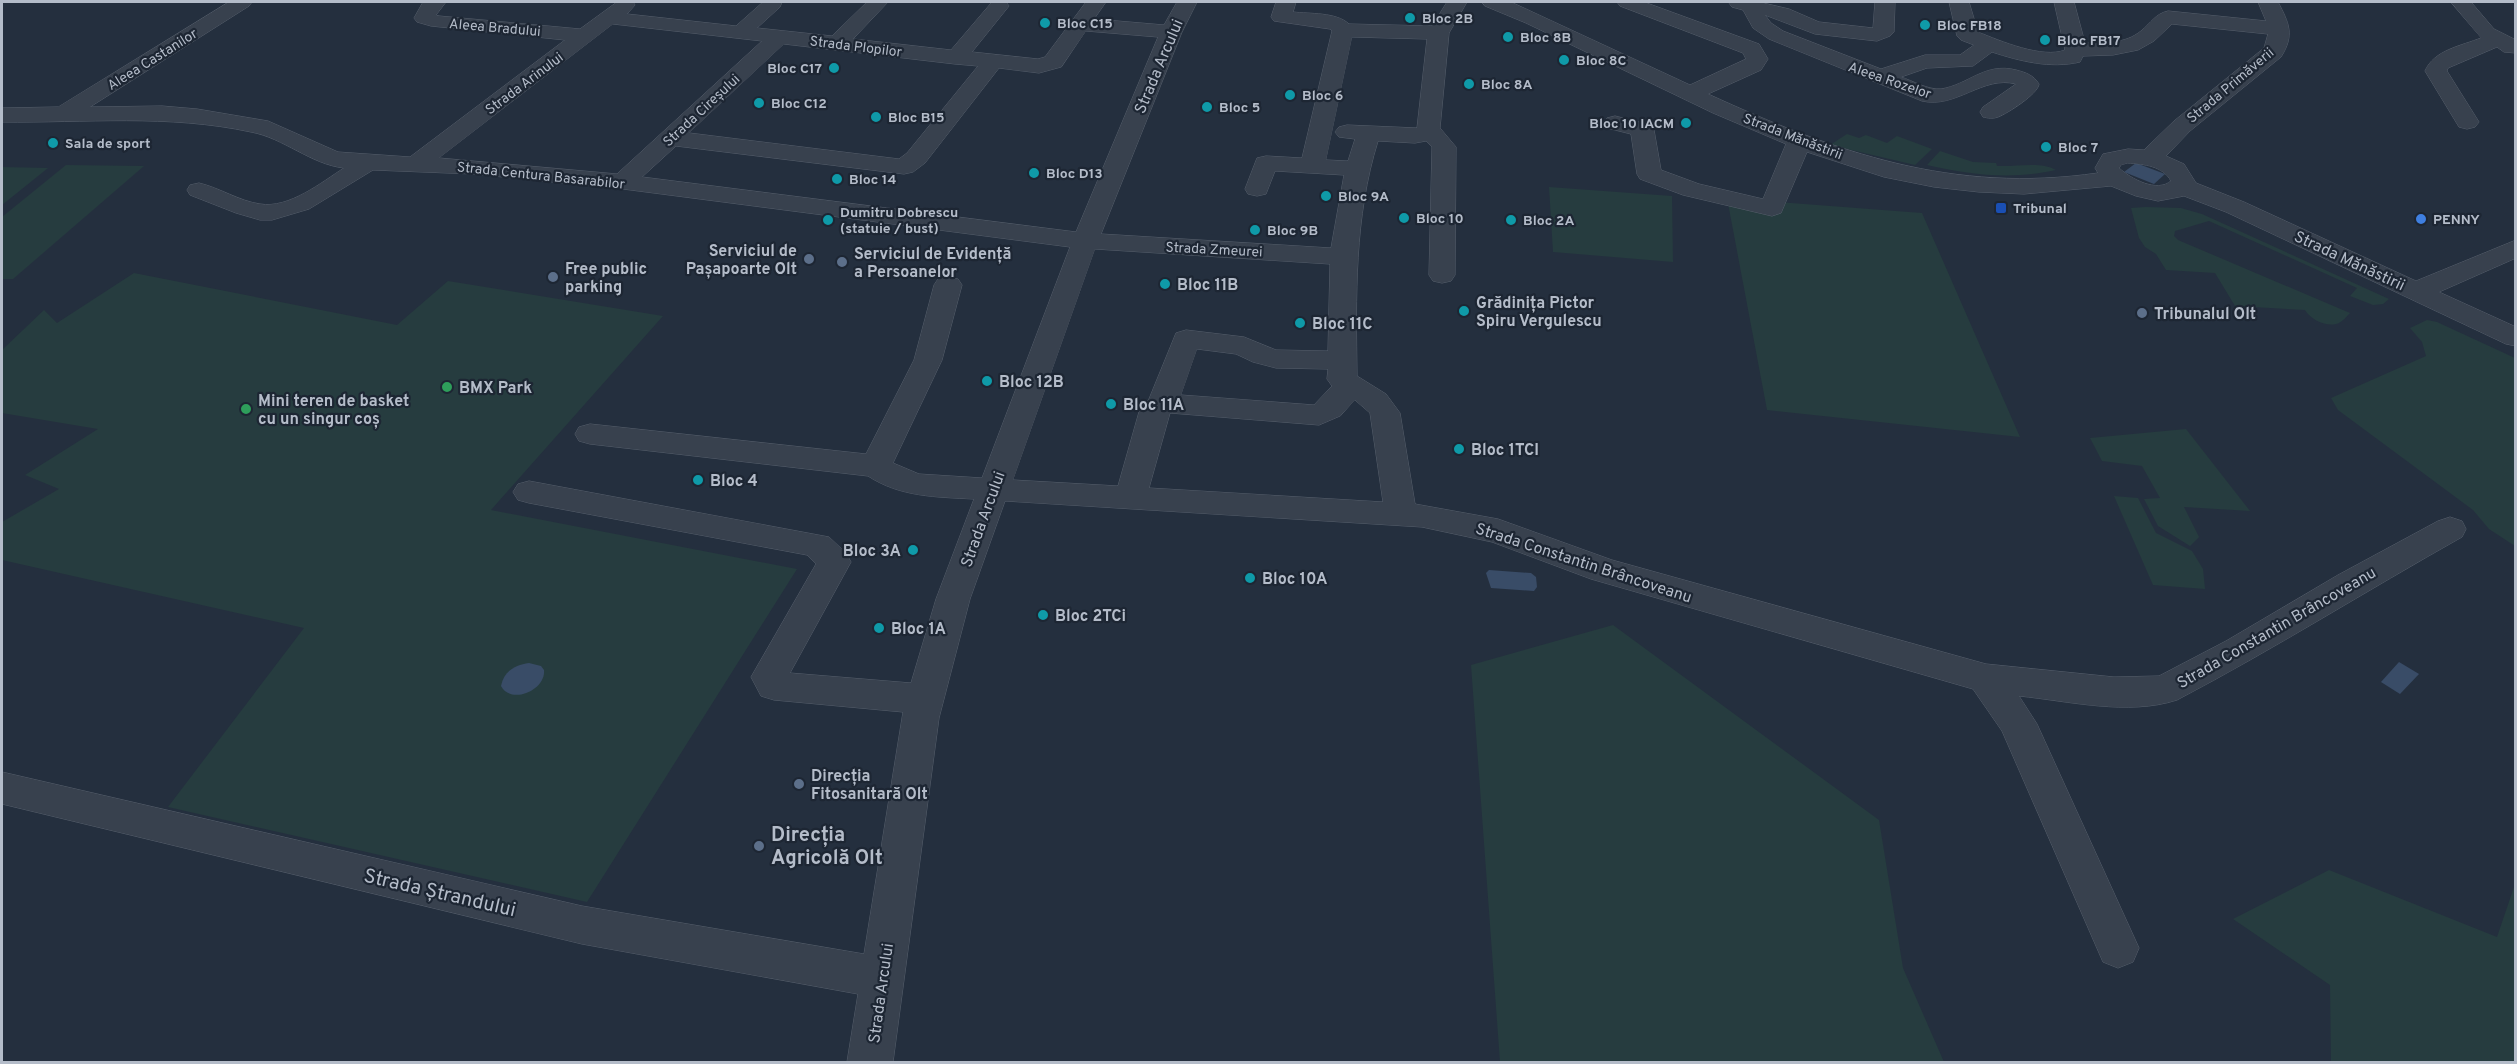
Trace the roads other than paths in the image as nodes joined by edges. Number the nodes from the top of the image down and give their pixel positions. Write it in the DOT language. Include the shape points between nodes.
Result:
graph roads {
  1 [pos="242,2"];
  2 [pos="436,2"];
  3 [pos="630,2"];
  4 [pos="878,2"];
  5 [pos="1096,2"];
  6 [pos="1186,2"];
  7 [pos="1286,2"];
  8 [pos="1457,2"];
  9 [pos="1492,2"];
  10 [pos="1627,2"];
  11 [pos="1808,2"];
  12 [pos="1885,2"];
  13 [pos="1959,2"];
  14 [pos="2064,2"];
  15 [pos="2268,2"];
  16 [pos="2461,2"];
  17 [pos="773,3"];
  18 [pos="1742,4"];
  19 [pos="999,6"];
  20 [pos="610,18"];
  21 [pos="1082,24"];
  22 [pos="1804,24"];
  23 [pos="2280,29"];
  24 [pos="1343,30"];
  25 [pos="741,32"];
  26 [pos="1171,32"];
  27 [pos="1438,33"];
  28 [pos="587,36"];
  29 [pos="779,37"];
  30 [pos="837,43"];
  31 [pos="1990,44"];
  32 [pos="2506,44"];
  33 [pos="2076,50"];
  34 [pos="955,58"];
  35 [pos="992,62"];
  36 [pos="1878,76"];
  37 [pos="1691,93"];
  38 [pos="1990,112"];
  39 [pos="2,115"];
  40 [pos="62,115"];
  41 [pos="2467,122"];
  42 [pos="1615,123"];
  43 [pos="1322,129"];
  44 [pos="1428,130"];
  45 [pos="1368,135"];
  46 [pos="671,138"];
  47 [pos="1800,140"];
  48 [pos="2150,158"];
  49 [pos="368,163"];
  50 [pos="417,164"];
  51 [pos="1312,166"];
  52 [pos="1357,168"];
  53 [pos="2115,178"];
  54 [pos="623,182"];
  55 [pos="2182,186"];
  56 [pos="1257,189"];
  57 [pos="199,190"];
  58 [pos="2292,205"];
  59 [pos="2265,222"];
  60 [pos="1085,241"];
  61 [pos="2516,248"];
  62 [pos="1343,257"];
  63 [pos="1442,275"];
  64 [pos="948,285"];
  65 [pos="2417,291"];
  66 [pos="2516,338"];
  67 [pos="1345,373"];
  68 [pos="1163,403"];
  69 [pos="590,434"];
  70 [pos="876,466"];
  71 [pos="993,489"];
  72 [pos="529,492"];
  73 [pos="1131,497"];
  74 [pos="1401,515"];
  75 [pos="2450,529"];
  76 [pos="1986,678"];
  77 [pos="926,698"];
  78 [pos="2,788"];
  79 [pos="2118,948"];
  80 [pos="882,978"];
  81 [pos="870,1062"];
  1 -- 40 [label="street, Aleea Castanilor"];
  2 -- 28 [label="street, Aleea Bradului" via="424,18"];
  3 -- 20 [label="street, Strada Arinului"];
  4 -- 30 [label="street"];
  5 -- 21 [label="street, Strada Plopilor"];
  6 -- 26 [label="street, Strada Arcului"];
  7 -- 24 [label="street" via="1281,17 1336,23"];
  8 -- 27 [label="street"];
  9 -- 37 [label="street, Strada Mănăstirii"];
  10 -- 37 [label="street" via="1731,40 1756,54 1753,65"];
  11 -- 22 [label="street"];
  12 -- 22 [label="street, Aleea Rozelor" via="1883,32 1877,35"];
  13 -- 31 [label="street" via="1965,32"];
  14 -- 33 [label="street"];
  15 -- 23 [label="street, Strada Primăverii"];
  16 -- 32 [label="street" via="2476,23"];
  17 -- 25 [label="street"];
  18 -- 22 [label="street, Aleea Rozelor" via="1791,16"];
  18 -- 36 [label="street, Aleea Rozelor" via="1776,35"];
  19 -- 34 [label="street"];
  20 -- 25 [label="street, Strada Plopilor"];
  20 -- 28 [label="street, Strada Arinului"];
  21 -- 26 [label="street"];
  21 -- 35 [label="street, Strada Plopilor" via="1047,66"];
  23 -- 33 [label="street" via="2168,16 2149,36 2134,44"];
  23 -- 48 [label="street, Strada Primăverii" via="2280,41 2273,52 2182,126"];
  24 -- 27 [label="street"];
  24 -- 43 [label="street"];
  25 -- 29 [label="street, Strada Plopilor"];
  26 -- 60 [label="street, Strada Arcului"];
  27 -- 44 [label="street"];
  28 -- 50 [label="street, Strada Arinului"];
  29 -- 30 [label="street, Strada Plopilor"];
  29 -- 46 [label="street, Strada Cireșului"];
  30 -- 34 [label="street, Strada Plopilor"];
  31 -- 33 [label="street" via="2022,54 2063,59 2072,57"];
  31 -- 36 [label="street" via="1965,61 1925,62"];
  32 -- 41 [label="street" via="2453,56 2439,64 2436,71"];
  34 -- 35 [label="street, Strada Plopilor"];
  35 -- 46 [label="street" via="916,158 904,167"];
  36 -- 38 [label="street, Aleea Rozelor" via="1941,97 1999,74 2024,78 2028,88"];
  37 -- 47 [label="street, Strada Mănăstirii"];
  39 -- 40 [label="street, Strada Centura Basarabilor"];
  40 -- 49 [label="street, Strada Centura Basarabilor" via="162,113 227,120 260,126 333,159"];
  42 -- 47 [label="street" via="1642,130 1649,174 1692,189 1772,208"];
  43 -- 45 [label="street"];
  43 -- 51 [label="street"];
  44 -- 45 [label="street" via="1414,136"];
  44 -- 63 [label="street" via="1444,147"];
  45 -- 52 [label="street"];
  46 -- 54 [label="street, Strada Cireșului"];
  47 -- 53 [label="street, Strada Mănăstirii" via="1878,167 1965,184 2054,186"];
  48 -- 53 [label="street" via="2112,159 2107,168"];
  48 -- 55 [label="street" via="2178,171"];
  49 -- 50 [label="street, Strada Centura Basarabilor"];
  49 -- 57 [label="street" via="276,213 260,212"];
  50 -- 54 [label="street, Strada Centura Basarabilor"];
  51 -- 52 [label="street"];
  51 -- 56 [label="street" via="1266,164"];
  52 -- 62 [label="street"];
  53 -- 55 [label="street" via="2134,188 2158,192"];
  54 -- 60 [label="street, Strada Centura Basarabilor"];
  55 -- 59 [label="street, Strada Mănăstirii"];
  58 -- 59 [label="street"];
  59 -- 65 [label="street, Strada Mănăstirii"];
  60 -- 62 [label="street, Strada Zmeurei"];
  60 -- 71 [label="street, Strada Arcului"];
  61 -- 65 [label="street"];
  62 -- 67 [label="street"];
  64 -- 70 [label="street" via="928,360"];
  65 -- 66 [label="street, Strada Mănăstirii"];
  67 -- 68 [label="street" via="1329,409 1319,415"];
  67 -- 68 [label="street" via="1250,352 1244,345 1186,339"];
  67 -- 74 [label="street" via="1378,400 1386,413"];
  68 -- 73 [label="street" via="1154,412"];
  69 -- 70 [label="street"];
  70 -- 71 [label="street, Strada Constantin Brâncoveanu" via="917,485"];
  71 -- 73 [label="street, Strada Constantin Brâncoveanu"];
  71 -- 77 [label="street, Strada Arcului" via="953,599"];
  72 -- 77 [label="street" via="817,545 834,562 769,677 774,686"];
  73 -- 74 [label="street, Strada Constantin Brâncoveanu"];
  74 -- 76 [label="street, Strada Constantin Brâncoveanu" via="1498,531 1603,570"];
  75 -- 76 [label="street, Strada Constantin Brâncoveanu" via="2164,690 2114,692"];
  76 -- 79 [label="street" via="2018,724"];
  77 -- 80 [label="street, Strada Arcului"];
  78 -- 80 [label="street, Strada Ștrandului" via="582,926"];
  80 -- 81 [label="street, Strada Arcului"];
}
